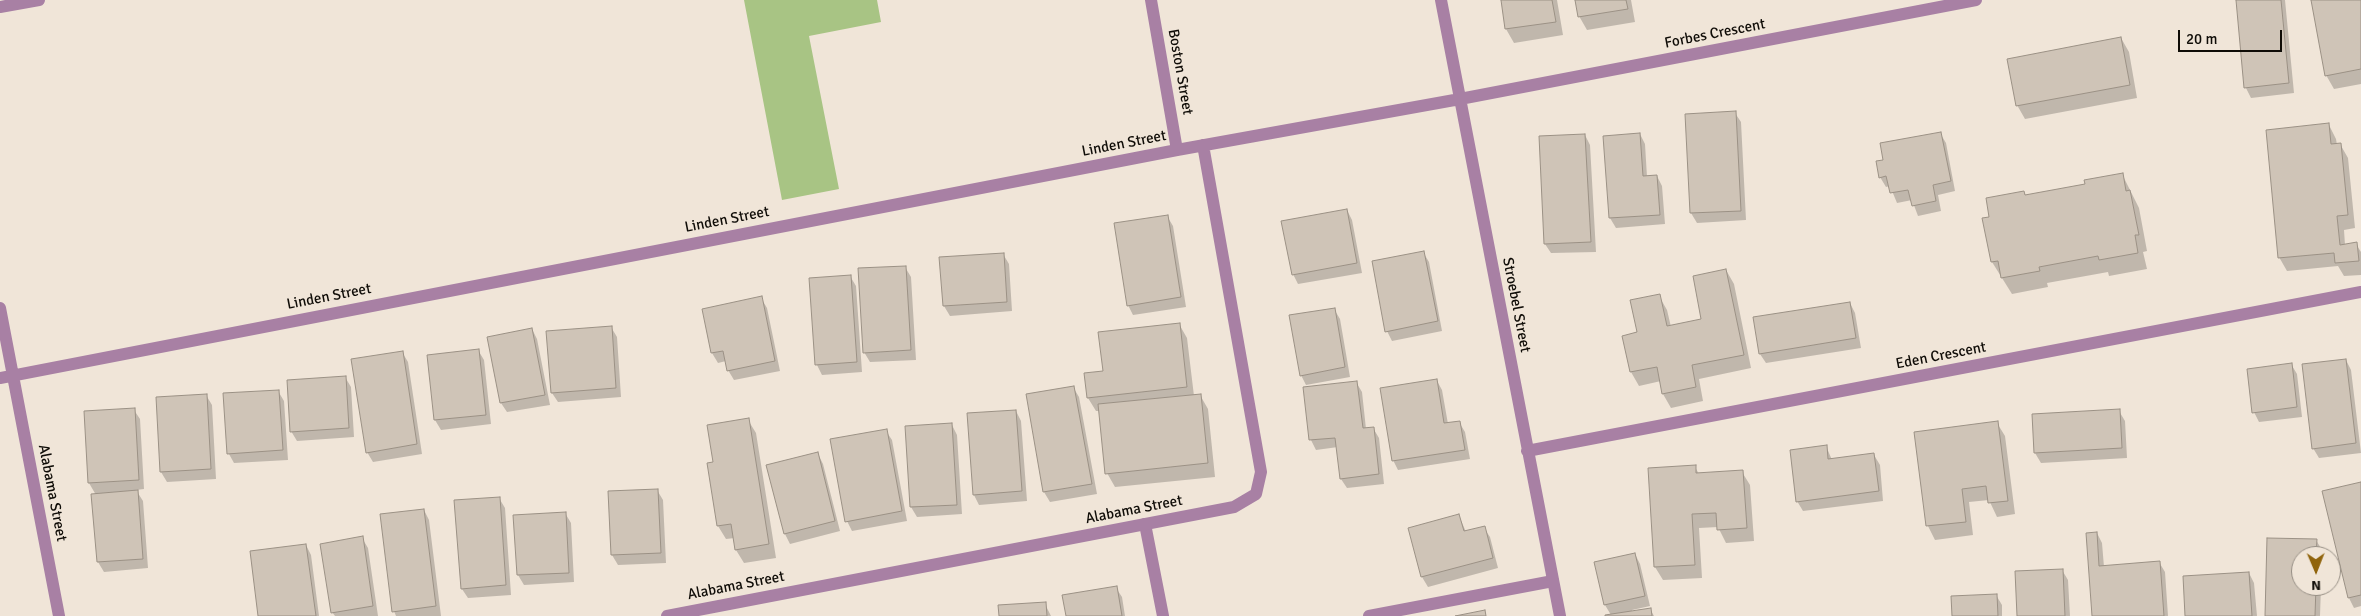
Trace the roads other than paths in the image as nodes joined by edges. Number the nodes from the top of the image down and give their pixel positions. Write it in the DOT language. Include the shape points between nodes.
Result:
graph roads {
  1 [pos="39,0"];
  2 [pos="1151,0"];
  3 [pos="1441,0"];
  4 [pos="1976,0"];
  5 [pos="0,7"];
  6 [pos="1460,99"];
  7 [pos="1203,146"];
  8 [pos="1177,150"];
  9 [pos="2361,292"];
  10 [pos="0,308"];
  11 [pos="6,377"];
  12 [pos="1527,452"];
  13 [pos="1145,524"];
  14 [pos="1553,582"];
  15 [pos="59,616"];
  16 [pos="667,616"];
  17 [pos="1163,616"];
  18 [pos="1368,616"];
  19 [pos="1560,616"];
  1 -- 5 [label="street"];
  2 -- 8 [label="street, Boston Street"];
  3 -- 6 [label="street, Stroebel Street"];
  4 -- 6 [label="street, Forbes Crescent"];
  6 -- 7 [label="street, Linden Street"];
  6 -- 12 [label="street, Stroebel Street"];
  7 -- 8 [label="street, Linden Street"];
  7 -- 13 [label="street, Alabama Street" via="1261,472 1256,494 1234,507"];
  8 -- 11 [label="street, Linden Street"];
  9 -- 12 [label="street, Eden Crescent"];
  10 -- 11 [label="street"];
  11 -- 15 [label="street, Alabama Street"];
  12 -- 14 [label="street, Stroebel Street"];
  13 -- 16 [label="street, Alabama Street"];
  13 -- 17 [label="street"];
  14 -- 18 [label="street"];
  14 -- 19 [label="street, Stroebel Street"];
}
